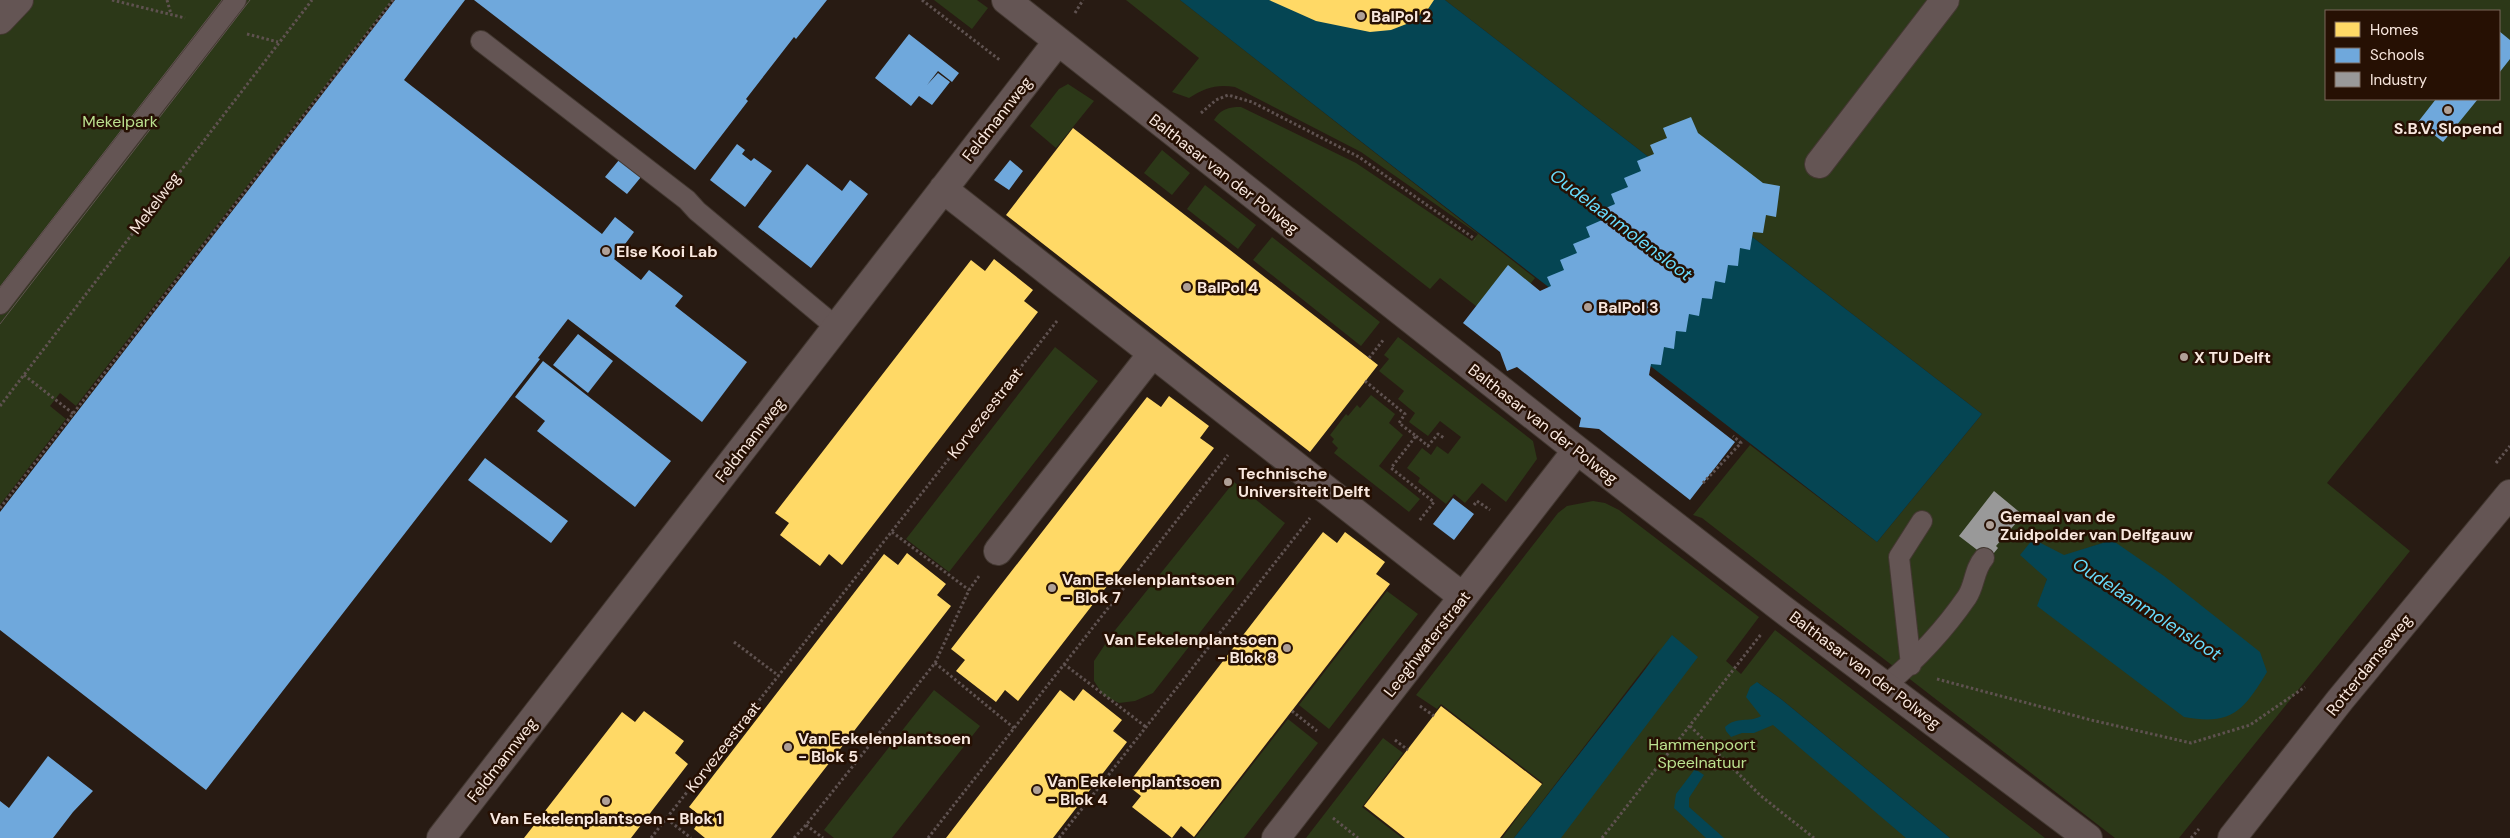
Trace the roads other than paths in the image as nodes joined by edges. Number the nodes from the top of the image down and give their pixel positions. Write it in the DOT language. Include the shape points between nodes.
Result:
graph roads {
  1 [pos="20,0"];
  2 [pos="236,0"];
  3 [pos="1006,0"];
  4 [pos="1945,0"];
  5 [pos="0,20"];
  6 [pos="481,41"];
  7 [pos="1058,41"];
  8 [pos="1819,164"];
  9 [pos="943,189"];
  10 [pos="0,304"];
  11 [pos="836,327"];
  12 [pos="1152,354"];
  13 [pos="1577,450"];
  14 [pos="2510,494"];
  15 [pos="1922,521"];
  16 [pos="998,551"];
  17 [pos="1984,558"];
  18 [pos="1463,597"];
  19 [pos="1911,665"];
  20 [pos="1886,685"];
  21 [pos="441,838"];
  22 [pos="1276,838"];
  23 [pos="2088,838"];
  24 [pos="2232,838"];
  1 -- 5 [label="street"];
  2 -- 10 [label="lane"];
  3 -- 7 [label="street, Balthasar van der Polweg"];
  4 -- 8 [label="street"];
  6 -- 11 [label="lane" via="688,200"];
  7 -- 9 [label="street, Feldmannweg"];
  7 -- 13 [label="street, Balthasar van der Polweg"];
  9 -- 11 [label="street, Feldmannweg"];
  9 -- 12 [label="street"];
  11 -- 21 [label="street, Feldmannweg"];
  12 -- 16 [label="street"];
  12 -- 18 [label="street"];
  13 -- 18 [label="street, Leeghwaterstraat"];
  13 -- 20 [label="street, Balthasar van der Polweg"];
  14 -- 24 [label="street, Rotterdamseweg" via="2340,700"];
  15 -- 19 [label="lane" via="1899,557"];
  17 -- 19 [label="lane" via="1979,563 1968,595"];
  18 -- 22 [label="street, Leeghwaterstraat"];
  19 -- 20 [label="lane"];
  20 -- 23 [label="street, Balthasar van der Polweg"];
}
